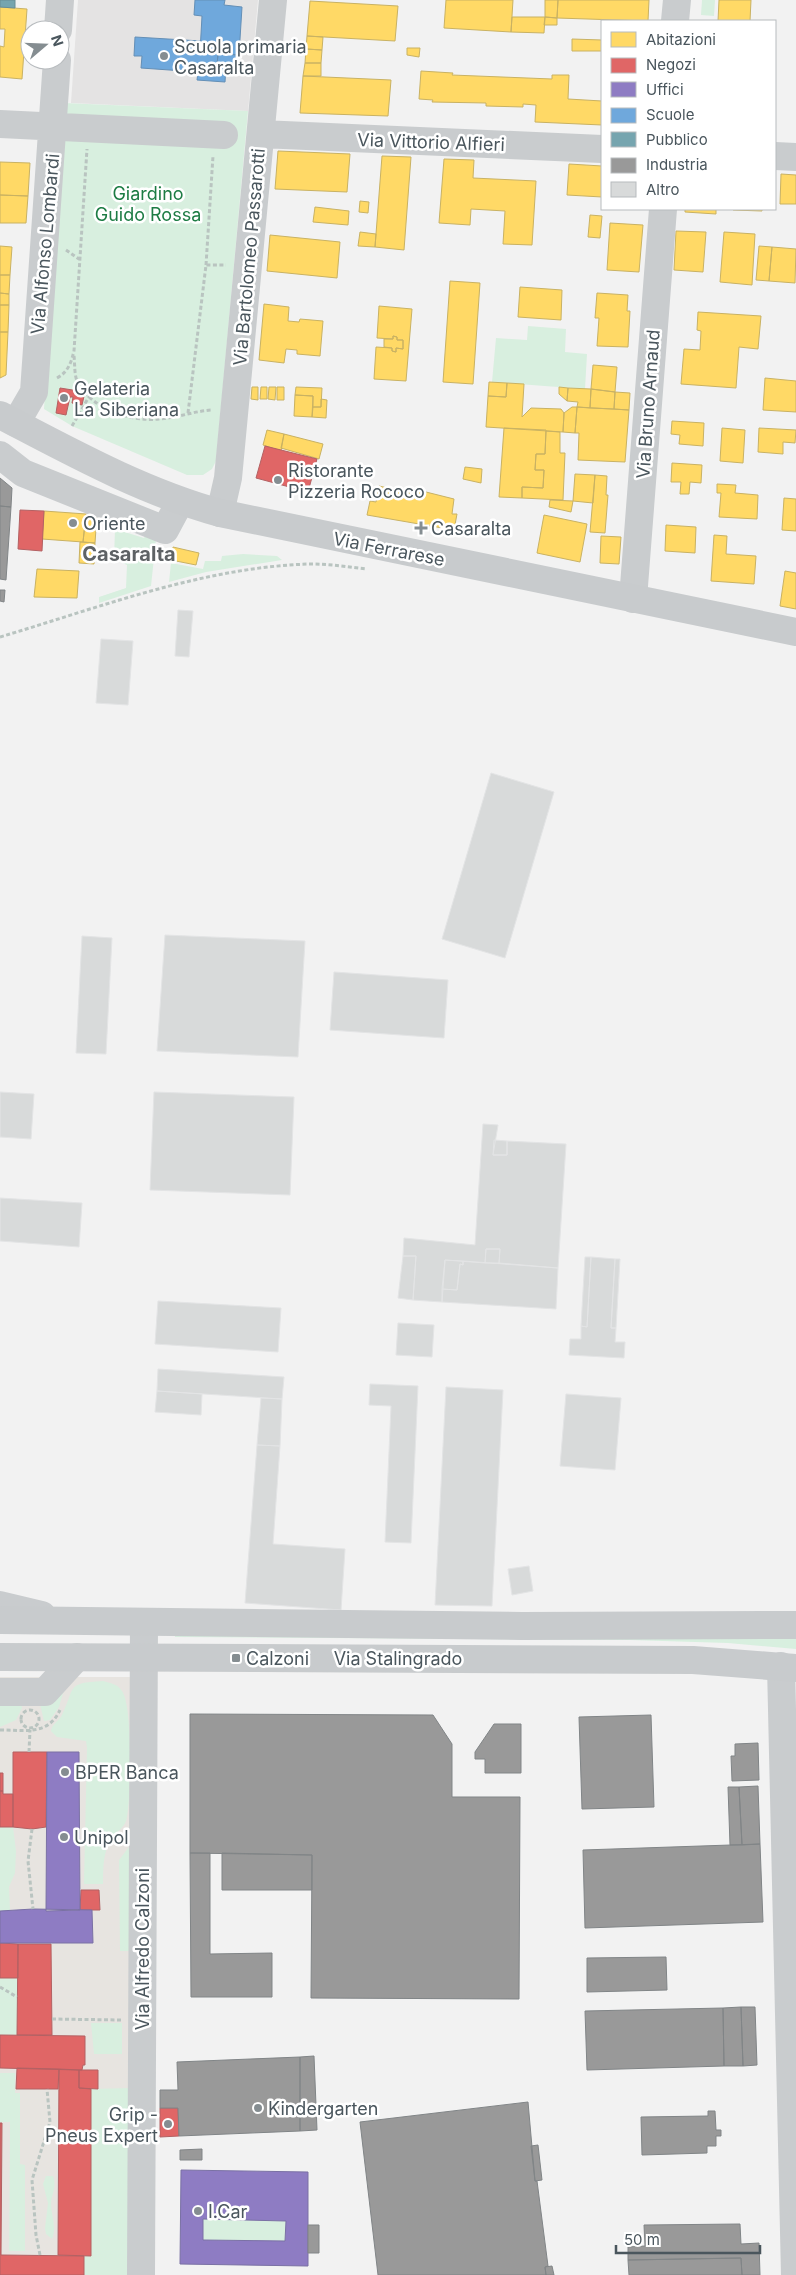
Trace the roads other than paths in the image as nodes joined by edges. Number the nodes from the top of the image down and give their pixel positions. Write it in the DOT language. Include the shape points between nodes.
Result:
graph roads {
  1 [pos="60,0"];
  2 [pos="273,0"];
  3 [pos="677,0"];
  4 [pos="59,20"];
  5 [pos="676,20"];
  6 [pos="57,70"];
  7 [pos="0,124"];
  8 [pos="54,127"];
  9 [pos="260,134"];
  10 [pos="218,135"];
  11 [pos="601,149"];
  12 [pos="776,156"];
  13 [pos="796,157"];
  14 [pos="663,210"];
  15 [pos="8,419"];
  16 [pos="0,455"];
  17 [pos="180,502"];
  18 [pos="220,513"];
  19 [pos="633,599"];
  20 [pos="796,632"];
  21 [pos="0,1605"];
  22 [pos="0,1620"];
  23 [pos="68,1621"];
  24 [pos="144,1622"];
  25 [pos="796,1625"];
  26 [pos="0,1657"];
  27 [pos="77,1657"];
  28 [pos="143,1658"];
  29 [pos="789,1667"];
  30 [pos="0,1692"];
  31 [pos="795,2272"];
  32 [pos="141,2275"];
  1 -- 4 [label="street"];
  2 -- 9 [label="street, Via Bartolomeo Passarotti"];
  3 -- 5 [label="street"];
  6 -- 8 [label="street, Via Alfonso Lombardi"];
  7 -- 8 [label="street"];
  8 -- 10 [label="street"];
  8 -- 15 [label="street, Via Alfonso Lombardi" via="34,392"];
  9 -- 11 [label="street, Via Vittorio Alfieri"];
  9 -- 18 [label="street, Via Bartolomeo Passarotti" via="228,478"];
  12 -- 13 [label="street"];
  14 -- 19 [label="street, Via Bruno Arnaud"];
  15 -- 17 [label="main road, Via Ferrarese" via="56,445"];
  16 -- 17 [label="street" via="23,473 166,530"];
  17 -- 18 [label="main road, Via Ferrarese"];
  18 -- 19 [label="main road, Via Ferrarese"];
  19 -- 20 [label="main road, Via Ferrarese"];
  21 -- 23 [label="street"];
  22 -- 23 [label="main road, Via Stalingrado"];
  23 -- 24 [label="main road, Via Stalingrado"];
  24 -- 25 [label="main road, Via Stalingrado"];
  24 -- 28 [label="street, Via Alfredo Calzoni"];
  26 -- 27 [label="main road, Via Stalingrado"];
  27 -- 28 [label="main road, Via Stalingrado"];
  27 -- 30 [label="street" via="45,1692"];
  28 -- 29 [label="main road, Via Stalingrado" via="693,1660"];
  28 -- 32 [label="street, Via Alfredo Calzoni"];
  29 -- 31 [label="street"];
}
